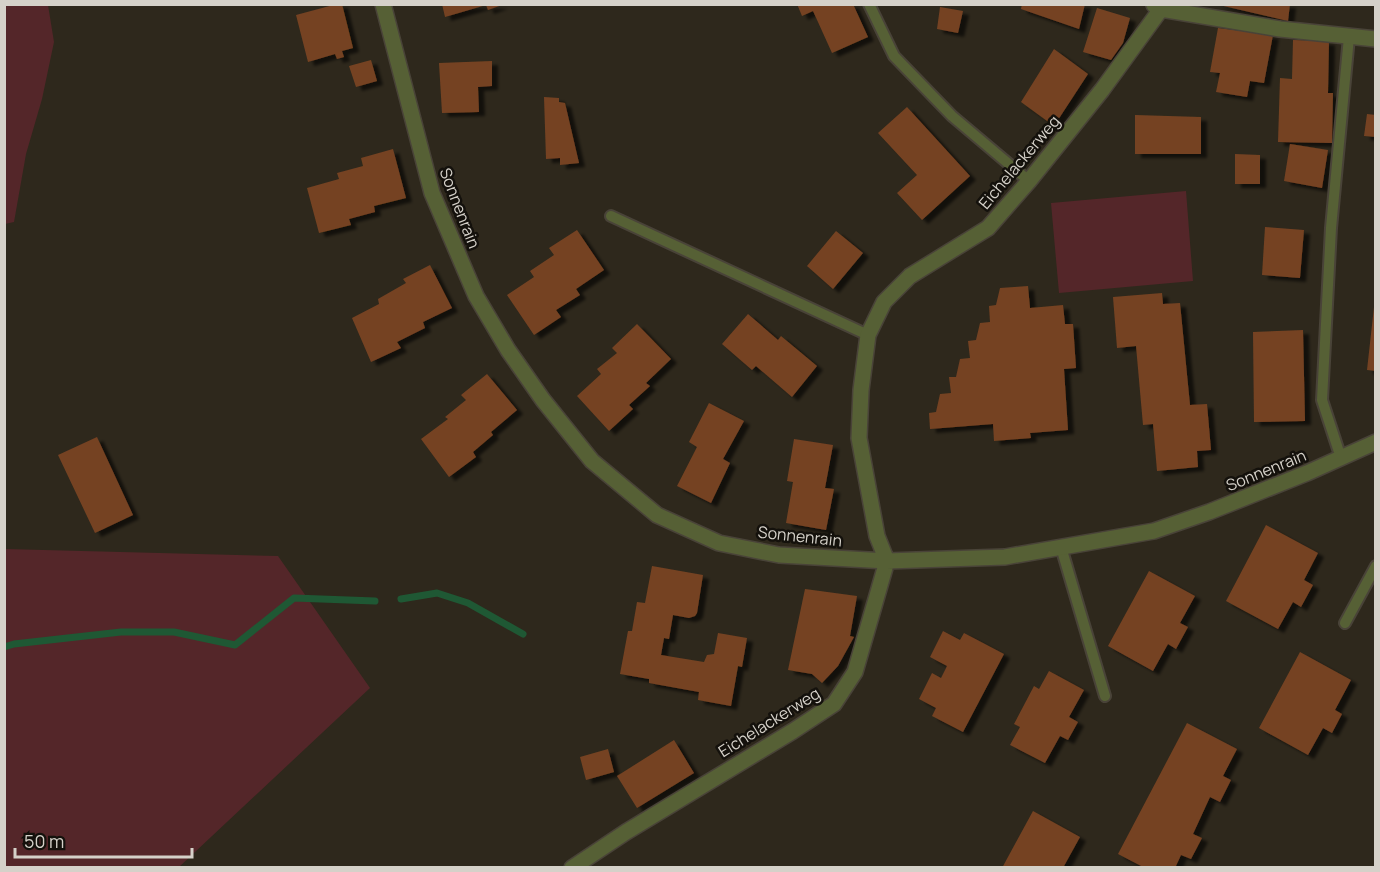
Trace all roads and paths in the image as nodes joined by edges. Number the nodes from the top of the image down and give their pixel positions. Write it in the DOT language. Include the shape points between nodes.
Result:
graph roads {
  1 [pos="383,4"];
  2 [pos="869,4"];
  3 [pos="1157,7"];
  4 [pos="1349,37"];
  5 [pos="1376,39"];
  6 [pos="1029,181"];
  7 [pos="611,216"];
  8 [pos="868,335"];
  9 [pos="1376,442"];
  10 [pos="1341,458"];
  11 [pos="1061,547"];
  12 [pos="887,561"];
  13 [pos="1376,566"];
  14 [pos="1345,623"];
  15 [pos="1105,696"];
  16 [pos="572,867"];
  1 -- 12 [label="street, Sonnenrain" via="432,193 476,296 543,400 592,461 657,515 719,543 779,555"];
  2 -- 6 [label="lane" via="894,56 952,116"];
  3 -- 4 [label="street" via="1280,30"];
  3 -- 6 [label="street, Eichelackerweg" via="1102,90"];
  4 -- 5 [label="street"];
  4 -- 10 [label="lane" via="1331,228 1322,400"];
  6 -- 8 [label="street, Eichelackerweg" via="988,228 910,276 884,302"];
  7 -- 8 [label="lane"];
  8 -- 12 [label="street, Eichelackerweg" via="859,438 877,536"];
  9 -- 10 [label="street, Sonnenrain"];
  10 -- 11 [label="street, Sonnenrain" via="1154,531"];
  11 -- 12 [label="street, Sonnenrain" via="1005,557"];
  11 -- 15 [label="lane"];
  12 -- 16 [label="street, Eichelackerweg" via="855,672 834,704"];
  13 -- 14 [label="lane"];
}
